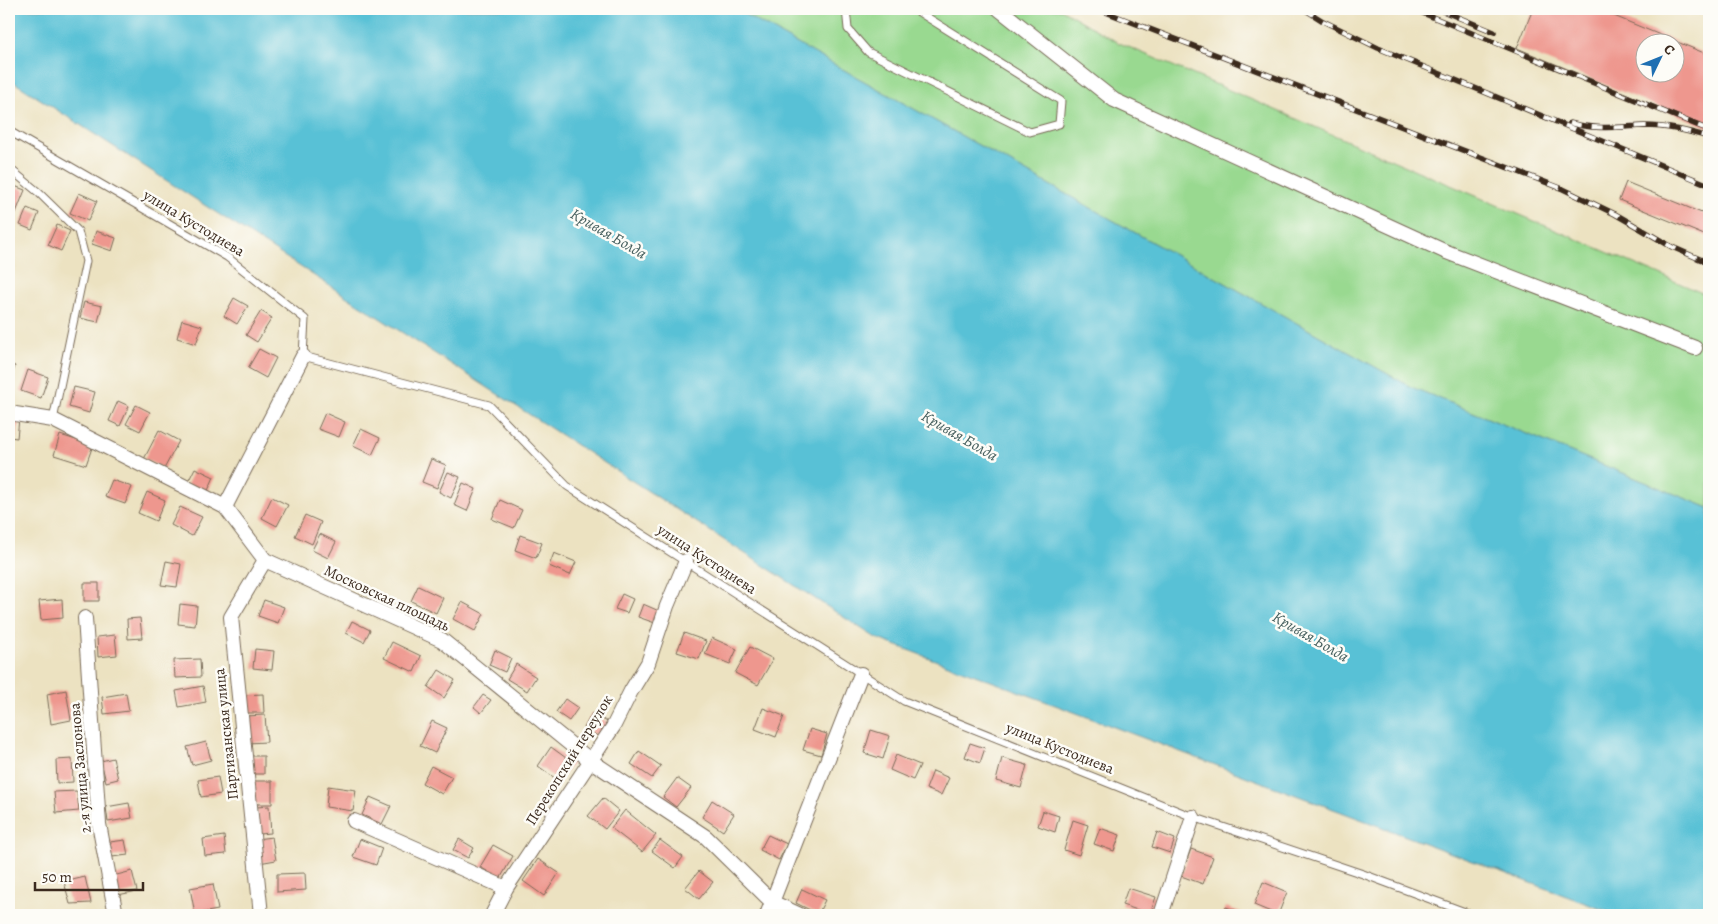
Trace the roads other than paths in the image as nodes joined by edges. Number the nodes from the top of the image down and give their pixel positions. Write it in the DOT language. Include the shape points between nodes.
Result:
graph roads {
  1 [pos="846,9"];
  2 [pos="914,9"];
  3 [pos="999,9"];
  4 [pos="9,131"];
  5 [pos="9,168"];
  6 [pos="1695,348"];
  7 [pos="303,356"];
  8 [pos="9,413"];
  9 [pos="53,420"];
  10 [pos="225,507"];
  11 [pos="265,560"];
  12 [pos="686,561"];
  13 [pos="85,618"];
  14 [pos="861,674"];
  15 [pos="591,761"];
  16 [pos="1192,816"];
  17 [pos="354,821"];
  18 [pos="506,888"];
  19 [pos="769,909"];
  20 [pos="116,915"];
  21 [pos="261,915"];
  22 [pos="492,915"];
  23 [pos="800,915"];
  24 [pos="1161,915"];
  25 [pos="1473,915"];
  1 -- 2 [label="lane" via="848,29 868,52 1030,132 1059,124 1060,101"];
  3 -- 6 [label="street" via="1114,100 1444,251"];
  4 -- 7 [label="lane, улица Кустодиева" via="227,257 305,318"];
  5 -- 9 [label="lane" via="78,231 86,262"];
  7 -- 10 [label="street"];
  7 -- 12 [label="lane, улица Кустодиева" via="490,405 567,486"];
  8 -- 9 [label="street, Московская площадь"];
  9 -- 10 [label="street, Московская площадь"];
  10 -- 11 [label="street, Московская площадь"];
  11 -- 15 [label="street, Московская площадь" via="442,640"];
  11 -- 21 [label="street, Партизанская улица" via="231,617"];
  12 -- 14 [label="lane, улица Кустодиева"];
  12 -- 15 [label="street, Перекопский переулок" via="648,662"];
  13 -- 20 [label="street, 2-я улица Заслонова" via="99,824"];
  14 -- 16 [label="lane, улица Кустодиева" via="904,701"];
  14 -- 19 [label="street"];
  15 -- 18 [label="street, Перекопский переулок"];
  15 -- 19 [label="street, Московская площадь" via="706,837"];
  16 -- 24 [label="street"];
  16 -- 25 [label="lane, улица Кустодиева"];
  17 -- 18 [label="street"];
  18 -- 22 [label="street, Перекопский переулок"];
  19 -- 23 [label="street, Московская площадь"];
}
